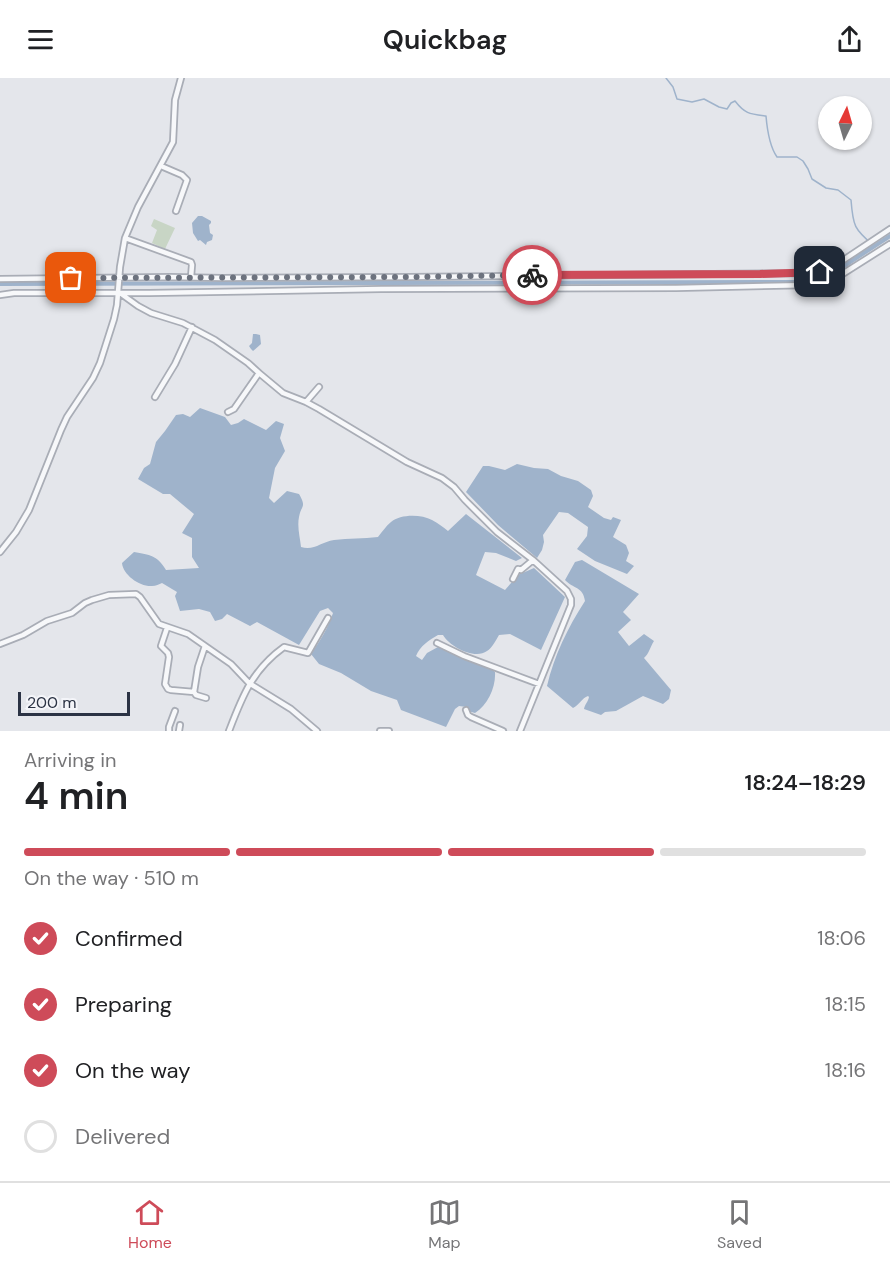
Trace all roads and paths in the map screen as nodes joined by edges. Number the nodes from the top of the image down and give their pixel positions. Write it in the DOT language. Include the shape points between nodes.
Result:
graph roads {
  1 [pos="181,78"];
  2 [pos="161,166"];
  3 [pos="176,211"];
  4 [pos="890,229"];
  5 [pos="125,238"];
  6 [pos="890,244"];
  7 [pos="190,277"];
  8 [pos="0,279"];
  9 [pos="118,279"];
  10 [pos="118,292"];
  11 [pos="0,295"];
  12 [pos="192,327"];
  13 [pos="259,373"];
  14 [pos="319,387"];
  15 [pos="154,397"];
  16 [pos="306,402"];
  17 [pos="228,412"];
  18 [pos="0,552"];
  19 [pos="533,560"];
  20 [pos="513,579"];
  21 [pos="328,618"];
  22 [pos="168,628"];
  23 [pos="437,643"];
  24 [pos="0,644"];
  25 [pos="205,646"];
  26 [pos="249,683"];
  27 [pos="539,684"];
  28 [pos="194,692"];
  29 [pos="206,698"];
  30 [pos="466,710"];
  31 [pos="175,711"];
  32 [pos="169,731"];
  33 [pos="228,731"];
  34 [pos="317,731"];
  35 [pos="380,731"];
  36 [pos="389,731"];
  37 [pos="503,731"];
  38 [pos="520,731"];
  1 -- 2 [label="street" via="175,100 173,142"];
  2 -- 3 [label="street" via="187,179"];
  2 -- 5 [label="street"];
  4 -- 7 [label="street" via="818,273"];
  5 -- 7 [label="street" via="191,262"];
  5 -- 9 [label="street"];
  6 -- 10 [label="street" via="833,280 813,285"];
  7 -- 9 [label="street"];
  8 -- 9 [label="street"];
  9 -- 10 [label="street"];
  10 -- 11 [label="street"];
  10 -- 12 [label="street" via="151,313"];
  10 -- 18 [label="street" via="114,319 97,370 61,430 29,510"];
  12 -- 13 [label="street"];
  12 -- 15 [label="street"];
  13 -- 16 [label="street" via="283,393"];
  13 -- 17 [label="street" via="234,410"];
  14 -- 16 [label="street"];
  16 -- 19 [label="street" via="448,482 505,540"];
  19 -- 20 [label="street" via="518,569"];
  19 -- 27 [label="street" via="571,599"];
  21 -- 26 [label="street" via="308,653 282,648"];
  22 -- 24 [label="street" via="159,624 136,594 109,595"];
  22 -- 25 [label="street" via="182,631"];
  22 -- 28 [label="street" via="161,643 169,657 165,684 171,690"];
  23 -- 27 [label="street"];
  25 -- 26 [label="street"];
  25 -- 28 [label="street"];
  26 -- 33 [label="street"];
  26 -- 34 [label="street"];
  27 -- 38 [label="street"];
  28 -- 29 [label="street"];
  30 -- 37 [label="street" via="471,717"];
  31 -- 32 [label="street"];
  35 -- 36 [label="street"];
}
